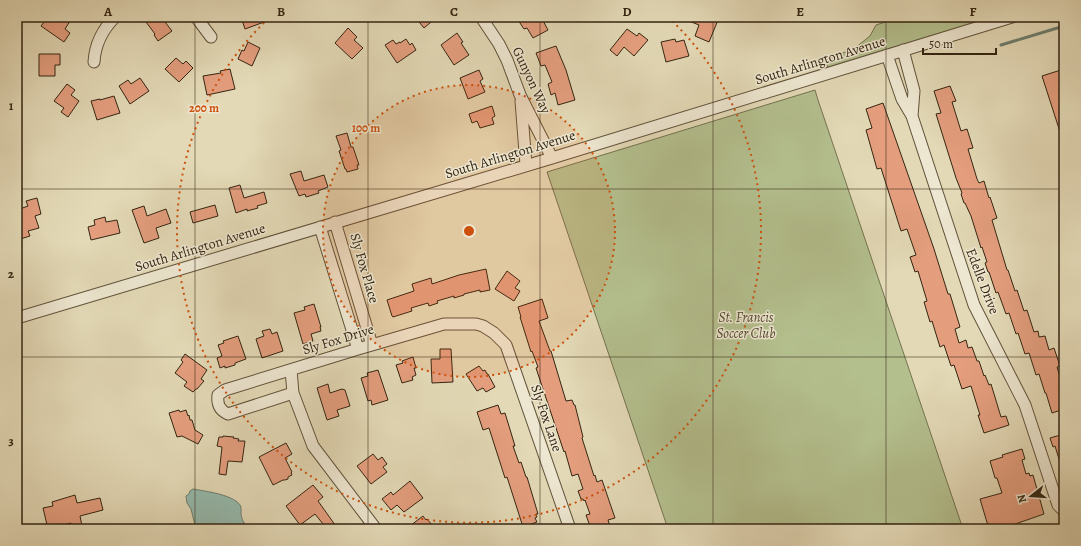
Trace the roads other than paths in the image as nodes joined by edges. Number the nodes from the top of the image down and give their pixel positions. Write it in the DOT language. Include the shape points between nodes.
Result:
graph roads {
  1 [pos="115,17"];
  2 [pos="196,17"];
  3 [pos="481,17"];
  4 [pos="1012,17"];
  5 [pos="211,37"];
  6 [pos="903,50"];
  7 [pos="887,55"];
  8 [pos="94,62"];
  9 [pos="520,95"];
  10 [pos="912,116"];
  11 [pos="552,158"];
  12 [pos="526,165"];
  13 [pos="336,222"];
  14 [pos="320,227"];
  15 [pos="17,318"];
  16 [pos="483,326"];
  17 [pos="372,345"];
  18 [pos="358,349"];
  19 [pos="291,370"];
  20 [pos="293,393"];
  21 [pos="1064,511"];
  22 [pos="376,529"];
  23 [pos="570,529"];
  1 -- 8 [label="street" via="104,29 98,41"];
  2 -- 5 [label="street"];
  3 -- 9 [label="street, Gunyon Way" via="499,44 515,77"];
  4 -- 6 [label="street, South Arlington Avenue"];
  6 -- 7 [label="street, South Arlington Avenue"];
  6 -- 10 [label="street" via="914,91"];
  7 -- 10 [label="street, Edelle Drive" via="902,99"];
  7 -- 11 [label="street, South Arlington Avenue"];
  9 -- 11 [label="street, Gunyon Way"];
  9 -- 12 [label="street"];
  10 -- 21 [label="street, Edelle Drive" via="974,305 1025,405 1058,505"];
  11 -- 12 [label="street, South Arlington Avenue"];
  12 -- 13 [label="street, South Arlington Avenue"];
  13 -- 14 [label="street, South Arlington Avenue"];
  13 -- 17 [label="street, Sly Fox Place"];
  14 -- 15 [label="street, South Arlington Avenue"];
  14 -- 18 [label="street"];
  16 -- 17 [label="street, Sly Fox Drive" via="444,324"];
  16 -- 23 [label="street, Sly Fox Lane" via="506,345"];
  17 -- 18 [label="street, Sly Fox Drive"];
  18 -- 19 [label="street, Sly Fox Drive"];
  19 -- 20 [label="street"];
  19 -- 20 [label="street, Sly Fox Drive" via="225,390 218,395 217,401 228,414"];
  20 -- 22 [label="street" via="313,446"];
}
